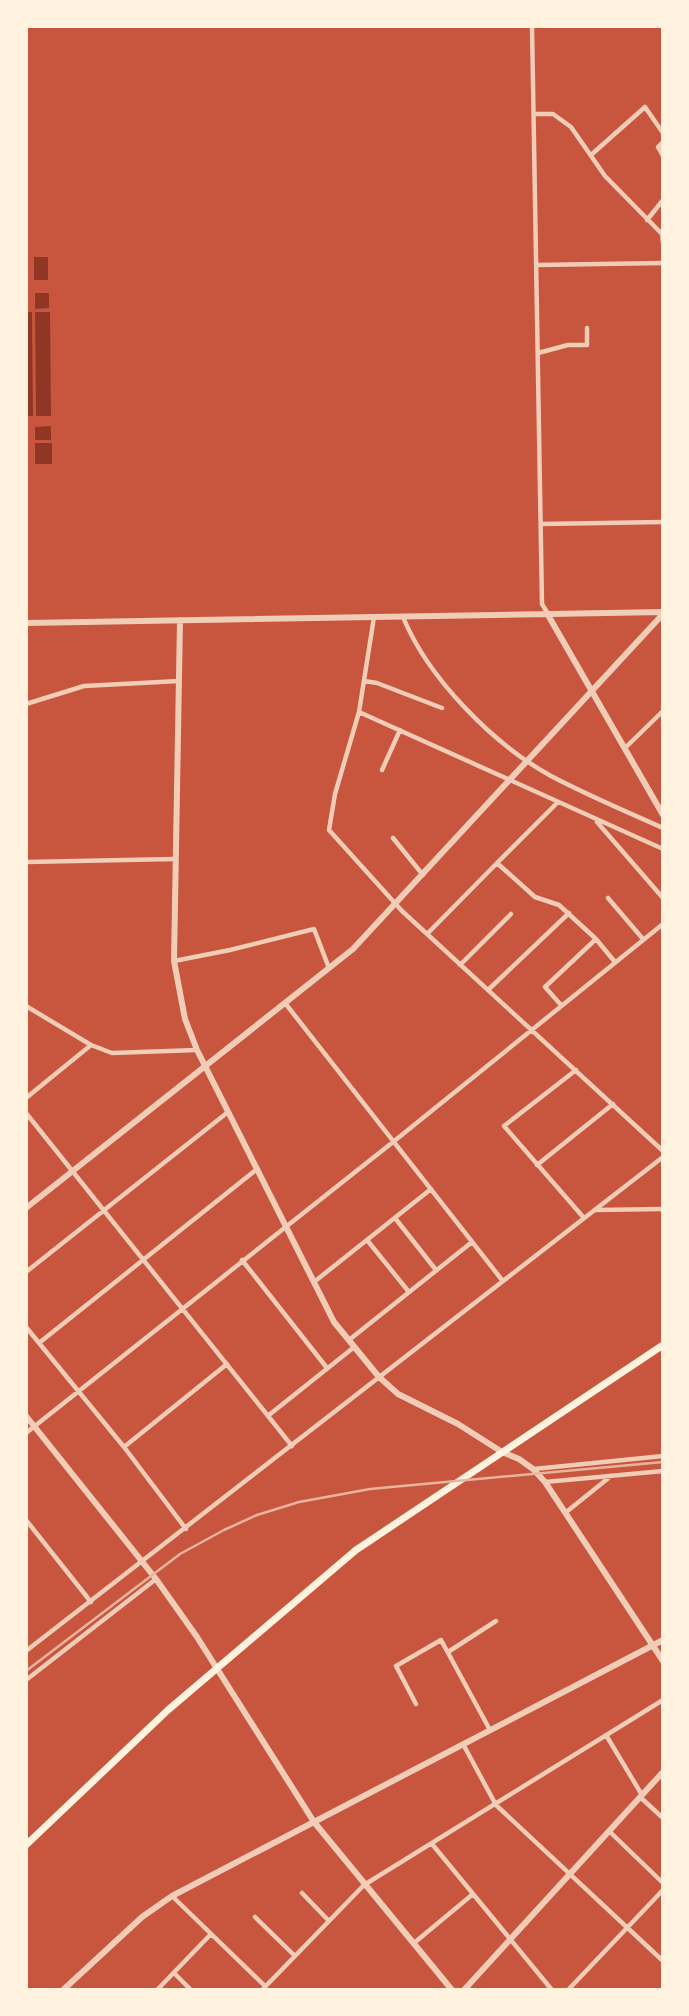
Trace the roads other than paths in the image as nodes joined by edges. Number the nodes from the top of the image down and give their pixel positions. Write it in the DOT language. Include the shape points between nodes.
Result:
graph roads {
  1 [pos="533,26"];
  2 [pos="534,114"];
  3 [pos="663,133"];
  4 [pos="663,142"];
  5 [pos="591,155"];
  6 [pos="663,156"];
  7 [pos="663,200"];
  8 [pos="647,220"];
  9 [pos="663,243"];
  10 [pos="663,262"];
  11 [pos="537,265"];
  12 [pos="587,328"];
  13 [pos="538,353"];
  14 [pos="663,522"];
  15 [pos="541,524"];
  16 [pos="663,613"];
  17 [pos="548,615"];
  18 [pos="374,617"];
  19 [pos="403,617"];
  20 [pos="180,620"];
  21 [pos="26,623"];
  22 [pos="179,681"];
  23 [pos="364,681"];
  24 [pos="592,691"];
  25 [pos="26,704"];
  26 [pos="442,708"];
  27 [pos="663,711"];
  28 [pos="359,712"];
  29 [pos="400,730"];
  30 [pos="624,748"];
  31 [pos="527,760"];
  32 [pos="382,770"];
  33 [pos="511,779"];
  34 [pos="558,802"];
  35 [pos="663,815"];
  36 [pos="594,819"];
  37 [pos="663,828"];
  38 [pos="393,838"];
  39 [pos="663,849"];
  40 [pos="175,859"];
  41 [pos="26,862"];
  42 [pos="497,863"];
  43 [pos="423,875"];
  44 [pos="608,898"];
  45 [pos="663,898"];
  46 [pos="396,905"];
  47 [pos="569,913"];
  48 [pos="511,914"];
  49 [pos="663,923"];
  50 [pos="427,934"];
  51 [pos="596,939"];
  52 [pos="643,939"];
  53 [pos="174,961"];
  54 [pos="615,962"];
  55 [pos="460,965"];
  56 [pos="329,968"];
  57 [pos="488,990"];
  58 [pos="285,1003"];
  59 [pos="561,1005"];
  60 [pos="26,1006"];
  61 [pos="531,1029"];
  62 [pos="91,1045"];
  63 [pos="197,1050"];
  64 [pos="205,1066"];
  65 [pos="576,1070"];
  66 [pos="26,1098"];
  67 [pos="613,1104"];
  68 [pos="228,1112"];
  69 [pos="26,1113"];
  70 [pos="393,1142"];
  71 [pos="663,1151"];
  72 [pos="663,1157"];
  73 [pos="537,1165"];
  74 [pos="257,1169"];
  75 [pos="73,1170"];
  76 [pos="431,1189"];
  77 [pos="26,1208"];
  78 [pos="104,1209"];
  79 [pos="663,1209"];
  80 [pos="595,1210"];
  81 [pos="395,1218"];
  82 [pos="584,1218"];
  83 [pos="285,1226"];
  84 [pos="367,1240"];
  85 [pos="471,1242"];
  86 [pos="144,1259"];
  87 [pos="242,1260"];
  88 [pos="436,1270"];
  89 [pos="26,1272"];
  90 [pos="502,1280"];
  91 [pos="314,1282"];
  92 [pos="409,1292"];
  93 [pos="182,1307"];
  94 [pos="26,1327"];
  95 [pos="348,1341"];
  96 [pos="39,1343"];
  97 [pos="663,1345"];
  98 [pos="353,1348"];
  99 [pos="227,1364"];
  100 [pos="327,1368"];
  101 [pos="379,1377"];
  102 [pos="77,1390"];
  103 [pos="269,1415"];
  104 [pos="26,1416"];
  105 [pos="34,1426"];
  106 [pos="26,1433"];
  107 [pos="292,1446"];
  108 [pos="124,1447"];
  109 [pos="502,1452"];
  110 [pos="663,1456"];
  111 [pos="533,1469"];
  112 [pos="663,1471"];
  113 [pos="612,1475"];
  114 [pos="545,1482"];
  115 [pos="565,1513"];
  116 [pos="26,1521"];
  117 [pos="186,1529"];
  118 [pos="142,1562"];
  119 [pos="156,1578"];
  120 [pos="91,1602"];
  121 [pos="496,1621"];
  122 [pos="663,1640"];
  123 [pos="653,1645"];
  124 [pos="26,1651"];
  125 [pos="448,1652"];
  126 [pos="663,1661"];
  127 [pos="216,1668"];
  128 [pos="26,1680"];
  129 [pos="663,1700"];
  130 [pos="416,1704"];
  131 [pos="490,1730"];
  132 [pos="606,1735"];
  133 [pos="463,1744"];
  134 [pos="663,1772"];
  135 [pos="641,1796"];
  136 [pos="496,1805"];
  137 [pos="663,1818"];
  138 [pos="314,1822"];
  139 [pos="609,1831"];
  140 [pos="432,1844"];
  141 [pos="26,1845"];
  142 [pos="570,1873"];
  143 [pos="663,1883"];
  144 [pos="365,1885"];
  145 [pos="663,1889"];
  146 [pos="302,1893"];
  147 [pos="473,1894"];
  148 [pos="172,1896"];
  149 [pos="255,1917"];
  150 [pos="329,1921"];
  151 [pos="627,1928"];
  152 [pos="211,1934"];
  153 [pos="510,1939"];
  154 [pos="414,1943"];
  155 [pos="295,1956"];
  156 [pos="663,1961"];
  157 [pos="174,1973"];
  158 [pos="264,1988"];
  159 [pos="67,1989"];
  160 [pos="157,1990"];
  161 [pos="191,1990"];
  162 [pos="452,1990"];
  163 [pos="464,1990"];
  164 [pos="552,1990"];
  165 [pos="568,1990"];
  1 -- 2 [label="street"];
  2 -- 5 [label="street" via="553,114 562,120"];
  2 -- 11 [label="street"];
  3 -- 5 [label="street" via="645,107"];
  4 -- 6 [label="street" via="658,147"];
  5 -- 8 [label="street"];
  7 -- 8 [label="street"];
  8 -- 9 [label="street" via="662,234"];
  10 -- 11 [label="street"];
  11 -- 13 [label="street"];
  12 -- 13 [label="street" via="587,345"];
  13 -- 15 [label="street"];
  14 -- 15 [label="street"];
  15 -- 17 [label="street" via="542,604"];
  16 -- 17 [label="street"];
  16 -- 24 [label="street"];
  17 -- 19 [label="street"];
  17 -- 24 [label="street"];
  18 -- 19 [label="street"];
  18 -- 20 [label="street"];
  18 -- 23 [label="street"];
  19 -- 31 [label="street" via="417,647 447,687 480,722"];
  20 -- 21 [label="street"];
  20 -- 22 [label="street"];
  22 -- 25 [label="street" via="84,686"];
  22 -- 40 [label="street"];
  23 -- 26 [label="street"];
  23 -- 28 [label="street"];
  24 -- 30 [label="street"];
  24 -- 31 [label="street"];
  27 -- 30 [label="street"];
  28 -- 29 [label="street"];
  28 -- 46 [label="street" via="329,830"];
  29 -- 32 [label="street"];
  29 -- 33 [label="street"];
  30 -- 35 [label="street"];
  31 -- 33 [label="street"];
  31 -- 37 [label="street"];
  33 -- 34 [label="street"];
  33 -- 43 [label="street"];
  34 -- 36 [label="street"];
  34 -- 42 [label="street"];
  36 -- 39 [label="street"];
  36 -- 45 [label="street"];
  38 -- 43 [label="street"];
  40 -- 41 [label="street"];
  40 -- 53 [label="street"];
  42 -- 47 [label="street" via="535,897"];
  42 -- 50 [label="street"];
  43 -- 46 [label="street"];
  44 -- 52 [label="street"];
  46 -- 50 [label="street"];
  46 -- 56 [label="street"];
  47 -- 51 [label="street"];
  47 -- 57 [label="street"];
  48 -- 55 [label="street"];
  49 -- 52 [label="street"];
  50 -- 55 [label="street"];
  51 -- 54 [label="street"];
  51 -- 59 [label="street" via="545,987"];
  52 -- 54 [label="street"];
  53 -- 56 [label="street" via="314,929"];
  53 -- 63 [label="street" via="185,1019"];
  54 -- 59 [label="street"];
  55 -- 57 [label="street"];
  56 -- 58 [label="street"];
  57 -- 61 [label="street"];
  58 -- 64 [label="street"];
  58 -- 70 [label="street"];
  59 -- 61 [label="street"];
  60 -- 62 [label="street"];
  61 -- 65 [label="street"];
  61 -- 70 [label="street"];
  62 -- 63 [label="street" via="112,1053"];
  62 -- 66 [label="street"];
  63 -- 64 [label="street"];
  64 -- 68 [label="street"];
  64 -- 75 [label="street"];
  65 -- 67 [label="street"];
  65 -- 73 [label="street" via="504,1126"];
  67 -- 71 [label="street"];
  67 -- 73 [label="street"];
  68 -- 74 [label="street"];
  68 -- 78 [label="street"];
  69 -- 75 [label="street"];
  70 -- 76 [label="street"];
  70 -- 83 [label="street"];
  72 -- 80 [label="street"];
  73 -- 82 [label="street"];
  74 -- 83 [label="street"];
  74 -- 86 [label="street"];
  75 -- 77 [label="street"];
  75 -- 78 [label="street"];
  76 -- 81 [label="street"];
  76 -- 85 [label="street"];
  78 -- 86 [label="street"];
  78 -- 89 [label="street"];
  79 -- 80 [label="street"];
  80 -- 82 [label="street"];
  81 -- 84 [label="street"];
  81 -- 88 [label="street"];
  82 -- 90 [label="street"];
  83 -- 87 [label="street"];
  83 -- 91 [label="street"];
  84 -- 91 [label="street"];
  84 -- 92 [label="street"];
  85 -- 88 [label="street"];
  85 -- 90 [label="street"];
  86 -- 93 [label="street"];
  86 -- 96 [label="street"];
  87 -- 93 [label="street"];
  87 -- 100 [label="street"];
  88 -- 92 [label="street"];
  90 -- 101 [label="street"];
  91 -- 95 [label="street"];
  92 -- 95 [label="street"];
  93 -- 99 [label="street"];
  93 -- 102 [label="street"];
  94 -- 96 [label="street"];
  95 -- 98 [label="street"];
  96 -- 102 [label="street"];
  97 -- 109 [label="main road"];
  98 -- 100 [label="street"];
  98 -- 101 [label="street"];
  99 -- 103 [label="street"];
  99 -- 108 [label="street"];
  100 -- 103 [label="street"];
  101 -- 107 [label="street"];
  101 -- 109 [label="street" via="398,1394"];
  102 -- 105 [label="street"];
  102 -- 108 [label="street"];
  103 -- 107 [label="street"];
  104 -- 105 [label="street"];
  105 -- 106 [label="street"];
  105 -- 118 [label="street"];
  107 -- 117 [label="street"];
  108 -- 117 [label="street"];
  109 -- 111 [label="street"];
  109 -- 127 [label="main road" via="356,1550"];
  110 -- 111 [label="street"];
  111 -- 114 [label="street"];
  112 -- 113 [label="street"];
  113 -- 114 [label="street"];
  113 -- 115 [label="street"];
  114 -- 115 [label="street"];
  115 -- 123 [label="street"];
  116 -- 120 [label="street"];
  117 -- 118 [label="street"];
  118 -- 119 [label="street"];
  118 -- 120 [label="street"];
  119 -- 127 [label="street"];
  119 -- 128 [label="street"];
  120 -- 124 [label="street"];
  121 -- 125 [label="street"];
  122 -- 123 [label="street"];
  123 -- 126 [label="street"];
  123 -- 131 [label="street"];
  125 -- 130 [label="street" via="441,1640 396,1665"];
  125 -- 131 [label="street"];
  127 -- 138 [label="street"];
  127 -- 141 [label="main road"];
  129 -- 132 [label="street"];
  131 -- 133 [label="street"];
  132 -- 135 [label="street"];
  132 -- 136 [label="street"];
  133 -- 136 [label="street"];
  133 -- 138 [label="street"];
  134 -- 135 [label="street"];
  135 -- 137 [label="street"];
  135 -- 139 [label="street"];
  136 -- 140 [label="street"];
  136 -- 142 [label="street"];
  138 -- 144 [label="street"];
  138 -- 148 [label="street"];
  139 -- 142 [label="street"];
  139 -- 143 [label="street"];
  140 -- 144 [label="street"];
  140 -- 147 [label="street"];
  142 -- 151 [label="street"];
  142 -- 153 [label="street"];
  144 -- 150 [label="street"];
  144 -- 154 [label="street"];
  145 -- 151 [label="street"];
  146 -- 150 [label="street"];
  147 -- 153 [label="street"];
  147 -- 154 [label="street"];
  148 -- 152 [label="street"];
  148 -- 159 [label="street" via="142,1917"];
  149 -- 155 [label="street"];
  150 -- 155 [label="street"];
  151 -- 156 [label="street"];
  151 -- 165 [label="street"];
  152 -- 157 [label="street"];
  152 -- 158 [label="street"];
  153 -- 163 [label="street"];
  153 -- 164 [label="street"];
  154 -- 162 [label="street"];
  155 -- 158 [label="street"];
  157 -- 160 [label="street"];
  157 -- 161 [label="street"];
}
